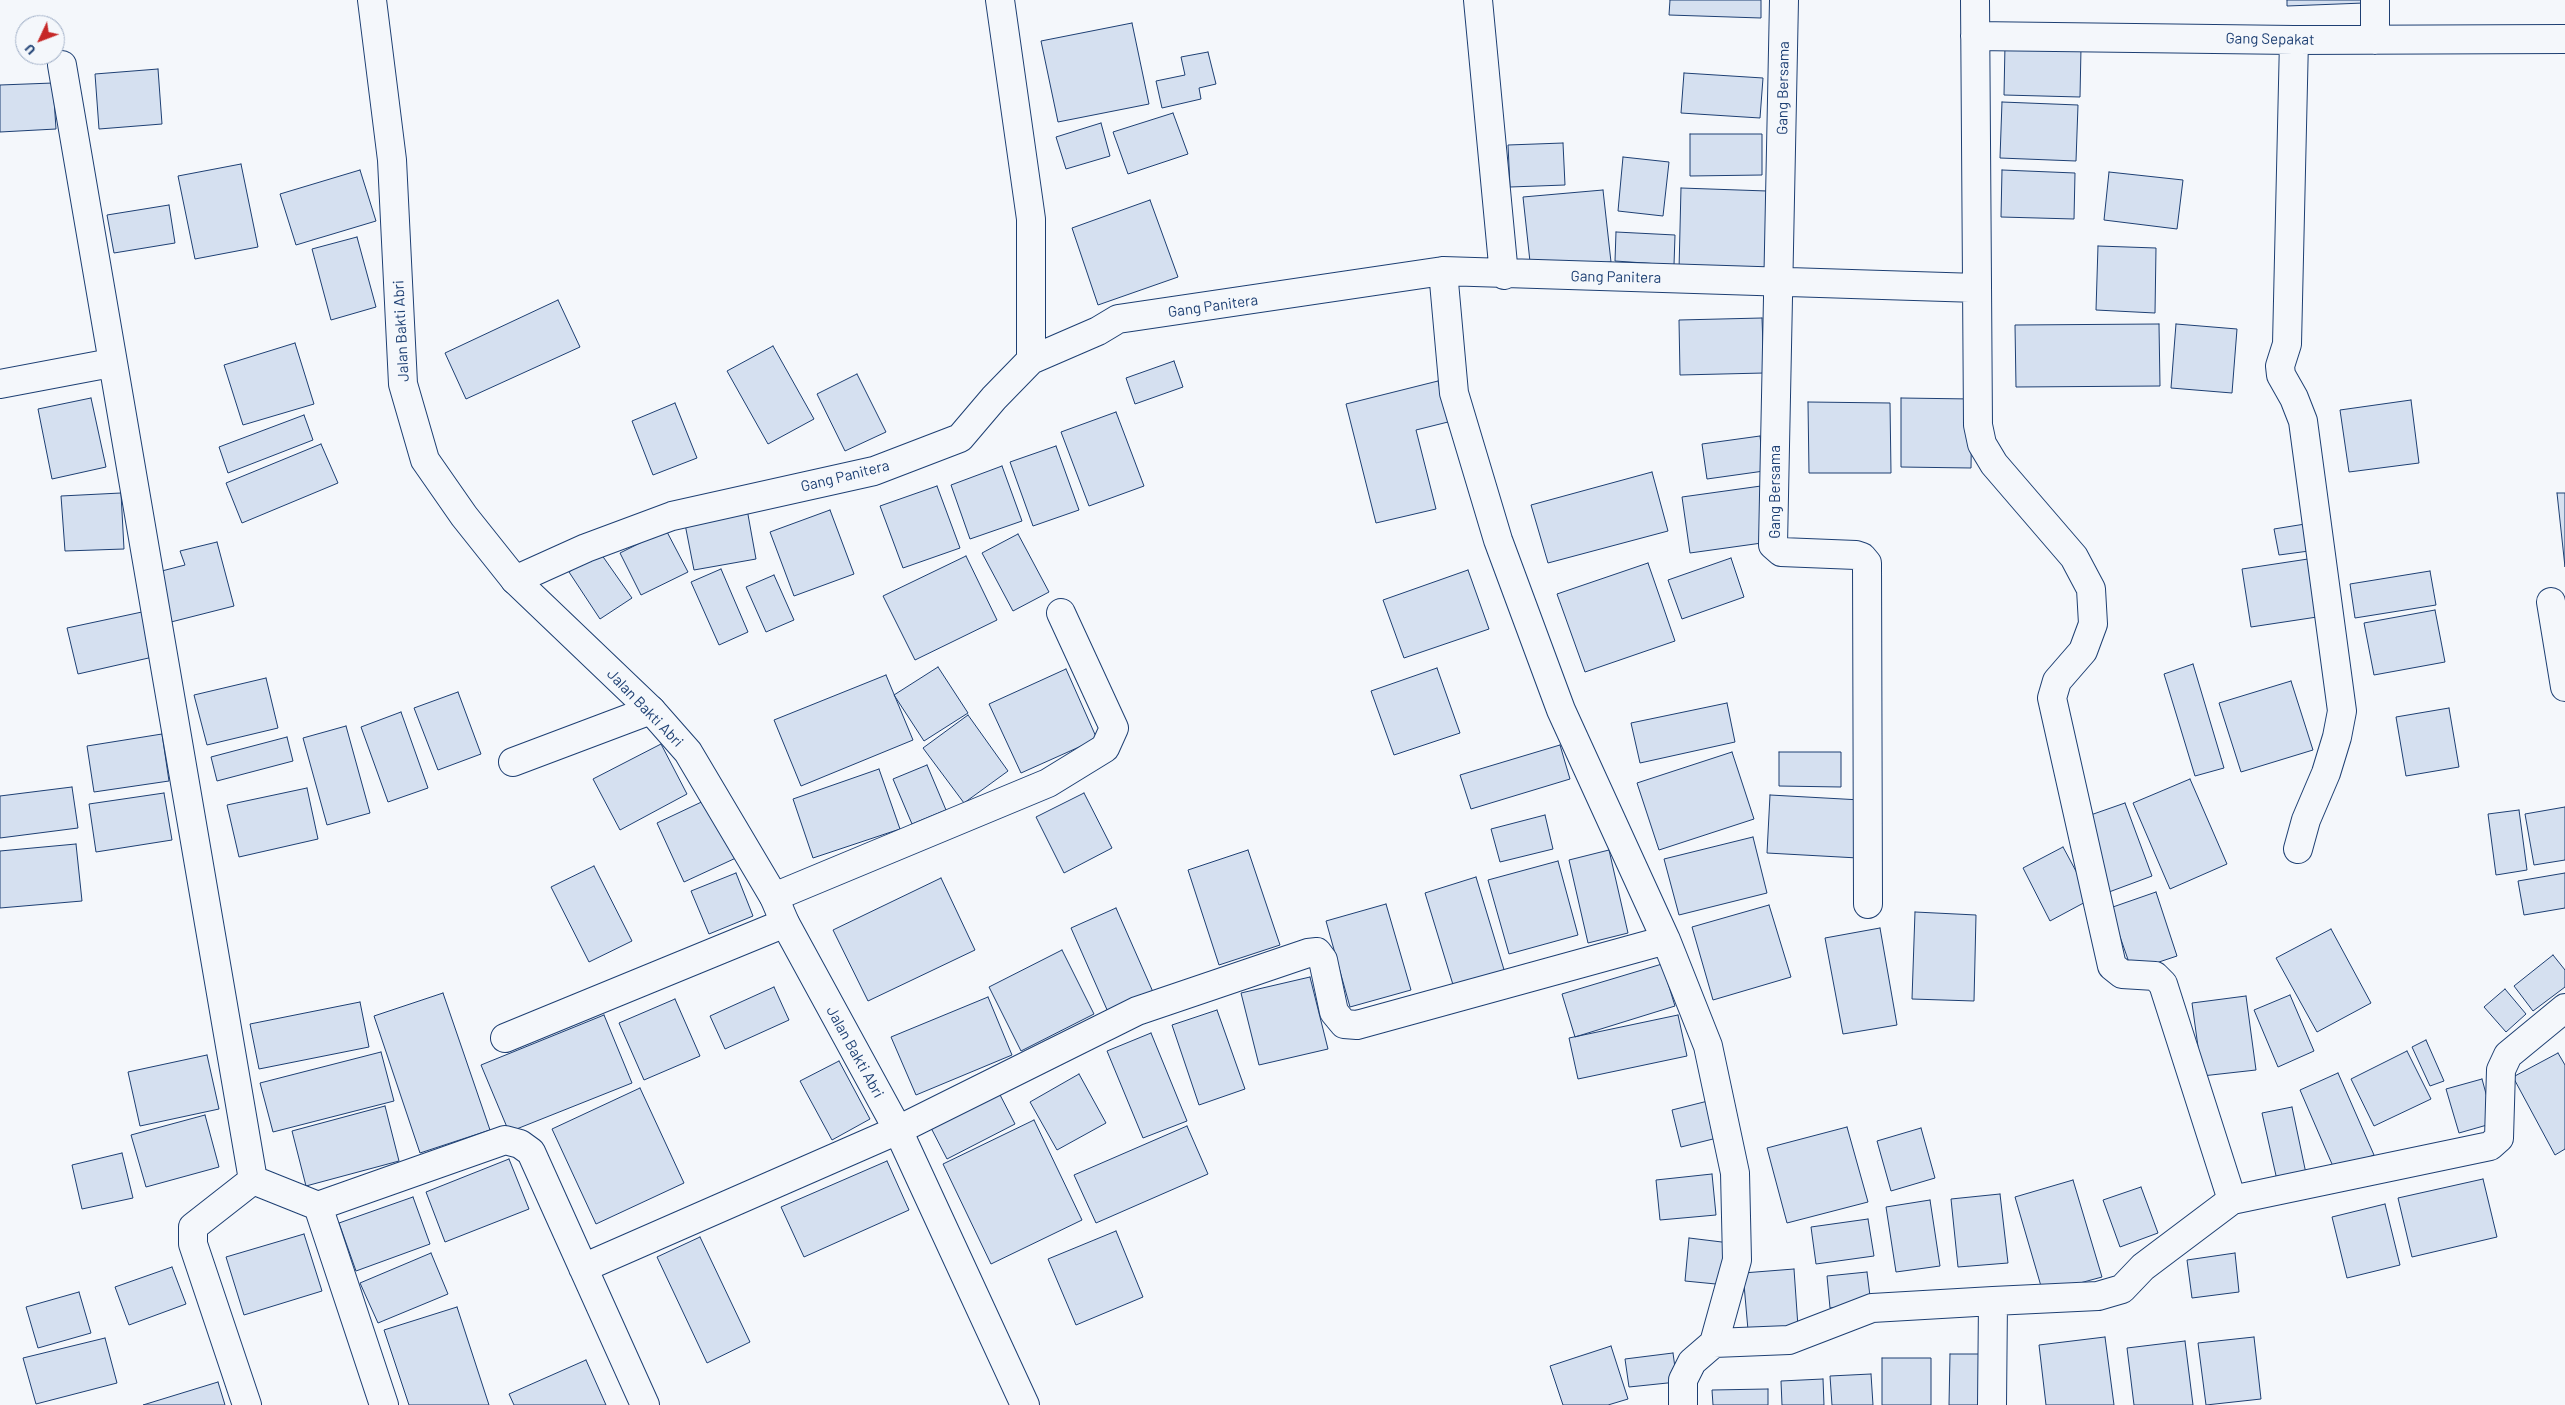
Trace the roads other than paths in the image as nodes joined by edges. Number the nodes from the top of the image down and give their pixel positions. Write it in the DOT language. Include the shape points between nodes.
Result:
graph roads {
  1 [pos="372,0"];
  2 [pos="1000,0"];
  3 [pos="1478,0"];
  4 [pos="1784,0"];
  5 [pos="1975,0"];
  6 [pos="2375,0"];
  7 [pos="1975,36"];
  8 [pos="2565,39"];
  9 [pos="2294,40"];
  10 [pos="2375,40"];
  11 [pos="62,66"];
  12 [pos="1443,271"];
  13 [pos="1504,275"];
  14 [pos="1780,281"];
  15 [pos="1977,288"];
  16 [pos="1031,360"];
  17 [pos="111,363"];
  18 [pos="0,384"];
  19 [pos="515,580"];
  20 [pos="2551,602"];
  21 [pos="1061,613"];
  22 [pos="2565,687"];
  23 [pos="651,710"];
  24 [pos="512,762"];
  25 [pos="2298,849"];
  26 [pos="774,897"];
  27 [pos="1868,904"];
  28 [pos="785,923"];
  29 [pos="1666,940"];
  30 [pos="2565,1008"];
  31 [pos="505,1038"];
  32 [pos="898,1130"];
  33 [pos="252,1180"];
  34 [pos="2232,1200"];
  35 [pos="318,1206"];
  36 [pos="583,1268"];
  37 [pos="1993,1301"];
  38 [pos="1714,1343"];
  39 [pos="247,1405"];
  40 [pos="384,1405"];
  41 [pos="645,1405"];
  42 [pos="1025,1405"];
  43 [pos="1683,1405"];
  44 [pos="1992,1405"];
  1 -- 19 [label="street, Jalan Bakti Abri" via="392,160 402,384 424,460"];
  2 -- 16 [label="street" via="1031,218"];
  3 -- 13 [label="street"];
  4 -- 14 [label="street, Gang Bersama"];
  5 -- 7 [label="street"];
  6 -- 10 [label="street"];
  7 -- 9 [label="street, Gang Sepakat"];
  7 -- 15 [label="street"];
  8 -- 10 [label="street, Gang Sepakat"];
  9 -- 10 [label="street, Gang Sepakat"];
  9 -- 25 [label="street" via="2286,344 2280,366 2281,375 2303,421 2342,711 2326,773 2306,820"];
  11 -- 17 [label="street"];
  12 -- 13 [label="street, Gang Panitera"];
  12 -- 16 [label="street, Gang Panitera" via="1118,318 1098,331"];
  12 -- 29 [label="street" via="1454,392 1498,540 1561,710"];
  13 -- 14 [label="street, Gang Panitera"];
  14 -- 15 [label="street, Gang Panitera"];
  14 -- 27 [label="street, Gang Bersama" via="1773,545 1781,552 1856,555 1867,563"];
  15 -- 34 [label="street" via="1978,425 1982,444 1994,464 2074,557 2092,589 2092,624 2084,652 2057,682 2052,698 2112,966 2122,974 2160,979"];
  16 -- 19 [label="street, Gang Panitera" via="960,438 874,470 672,516 586,548"];
  17 -- 18 [label="street"];
  17 -- 33 [label="street"];
  19 -- 23 [label="street, Jalan Bakti Abri"];
  20 -- 22 [label="street"];
  21 -- 26 [label="street" via="1114,728 1105,748 1048,783"];
  23 -- 24 [label="street"];
  23 -- 26 [label="street, Jalan Bakti Abri" via="688,752"];
  26 -- 28 [label="street, Jalan Bakti Abri"];
  28 -- 31 [label="street"];
  28 -- 32 [label="street, Jalan Bakti Abri"];
  29 -- 32 [label="street" via="1357,1025 1344,1024 1334,1012 1324,960 1317,952 1308,953 1137,1011"];
  29 -- 38 [label="street" via="1708,1046 1735,1173 1737,1260"];
  30 -- 34 [label="street" via="2508,1055 2504,1062 2500,1070 2499,1138 2490,1146"];
  32 -- 36 [label="street"];
  32 -- 42 [label="street, Jalan Bakti Abri"];
  33 -- 35 [label="street"];
  33 -- 39 [label="street" via="193,1227 193,1244"];
  34 -- 37 [label="street" via="2143,1267 2122,1289 2098,1296"];
  35 -- 36 [label="street" via="505,1140 520,1144 531,1152"];
  35 -- 40 [label="street"];
  36 -- 41 [label="street"];
  37 -- 38 [label="street" via="1872,1308 1789,1340"];
  37 -- 44 [label="street"];
  38 -- 43 [label="street" via="1692,1362 1683,1380"];
}
